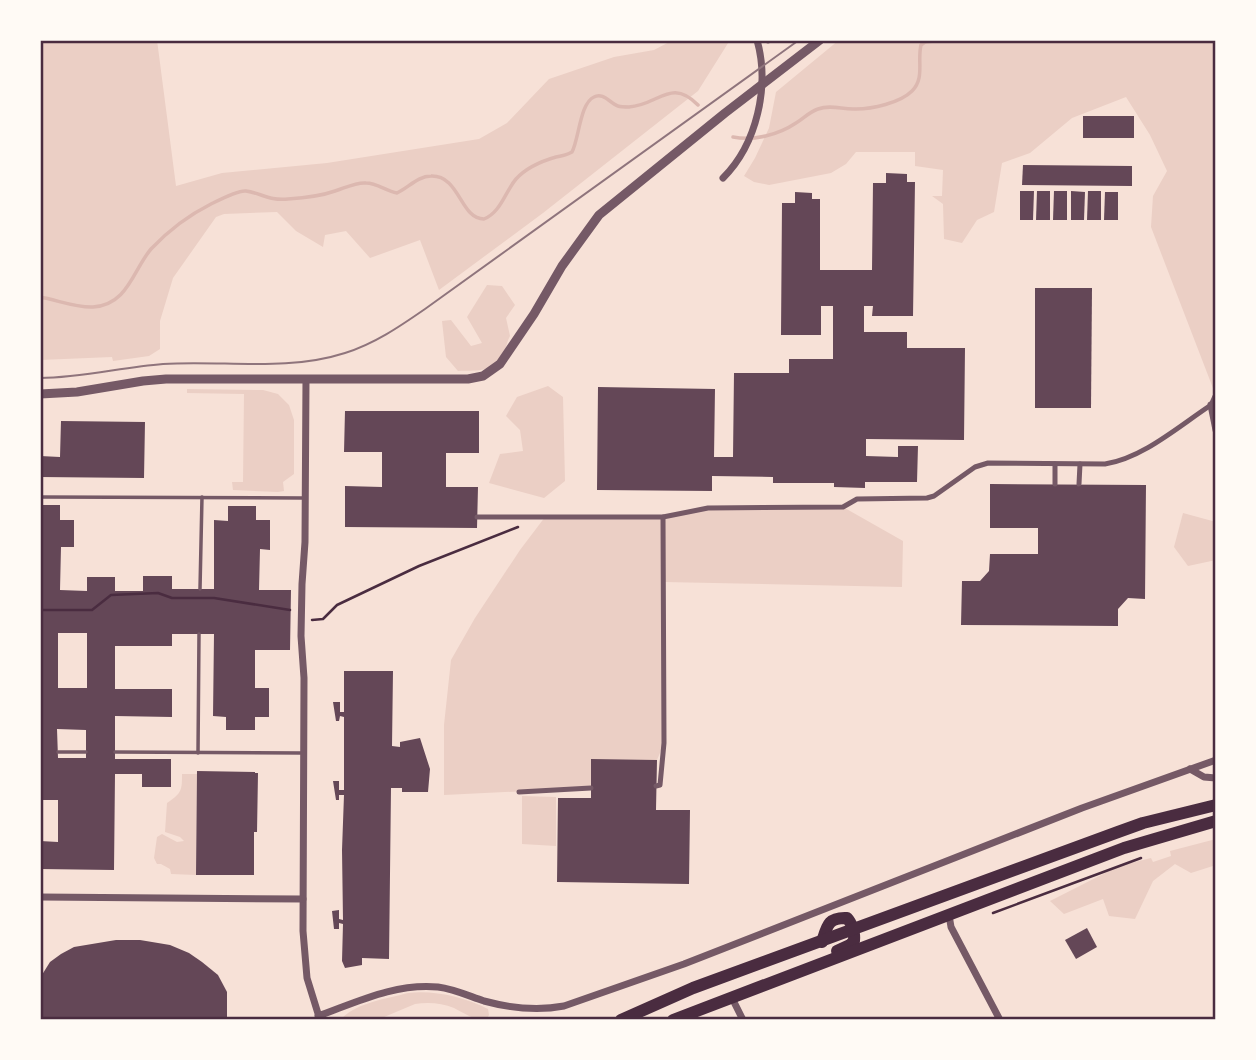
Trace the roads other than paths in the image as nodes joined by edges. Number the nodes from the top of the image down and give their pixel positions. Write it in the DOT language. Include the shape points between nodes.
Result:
graph roads {
  1 [pos="757,40"];
  2 [pos="820,40"];
  3 [pos="723,178"];
  4 [pos="306,379"];
  5 [pos="40,394"];
  6 [pos="1216,394"];
  7 [pos="1211,405"];
  8 [pos="1216,430"];
  9 [pos="1055,464"];
  10 [pos="1080,464"];
  11 [pos="1055,484"];
  12 [pos="1079,484"];
  13 [pos="40,496"];
  14 [pos="202,497"];
  15 [pos="305,498"];
  16 [pos="477,517"];
  17 [pos="663,517"];
  18 [pos="200,589"];
  19 [pos="199,634"];
  20 [pos="58,752"];
  21 [pos="86,752"];
  22 [pos="115,752"];
  23 [pos="198,753"];
  24 [pos="304,753"];
  25 [pos="1216,760"];
  26 [pos="1190,769"];
  27 [pos="1216,778"];
  28 [pos="656,786"];
  29 [pos="591,788"];
  30 [pos="519,792"];
  31 [pos="1216,805"];
  32 [pos="1216,821"];
  33 [pos="40,897"];
  34 [pos="303,899"];
  35 [pos="949,915"];
  36 [pos="853,930"];
  37 [pos="791,976"];
  38 [pos="732,998"];
  39 [pos="319,1018"];
  40 [pos="621,1020"];
  41 [pos="673,1020"];
  42 [pos="743,1020"];
  43 [pos="1000,1020"];
  1 -- 3 [label="street" via="761,95 752,131"];
  2 -- 4 [label="street" via="599,215 491,372 473,379"];
  4 -- 5 [label="street" via="162,379"];
  4 -- 15 [label="street"];
  6 -- 7 [label="street"];
  7 -- 8 [label="street"];
  7 -- 10 [label="street" via="1129,458"];
  9 -- 10 [label="street"];
  9 -- 11 [label="street"];
  9 -- 17 [label="street" via="982,464 927,498 858,499 843,507 708,509"];
  10 -- 12 [label="street"];
  13 -- 14 [label="lane"];
  14 -- 15 [label="lane"];
  14 -- 18 [label="lane"];
  15 -- 24 [label="street"];
  16 -- 17 [label="street"];
  17 -- 28 [label="street" via="664,743 660,785"];
  19 -- 23 [label="lane"];
  20 -- 21 [label="lane"];
  22 -- 23 [label="lane"];
  23 -- 24 [label="lane"];
  24 -- 34 [label="street"];
  25 -- 26 [label="street"];
  26 -- 27 [label="street"];
  26 -- 39 [label="street" via="564,1006 503,1006 448,989 413,986 387,991"];
  29 -- 30 [label="street"];
  31 -- 36 [label="main road" via="1143,823"];
  32 -- 35 [label="main road" via="1124,848"];
  33 -- 34 [label="street"];
  34 -- 39 [label="street" via="307,978"];
  35 -- 37 [label="main road"];
  35 -- 43 [label="street"];
  36 -- 37 [label="main road" via="850,945"];
  36 -- 40 [label="main road" via="693,988"];
  37 -- 38 [label="main road"];
  38 -- 41 [label="main road"];
  38 -- 42 [label="street"];
}
